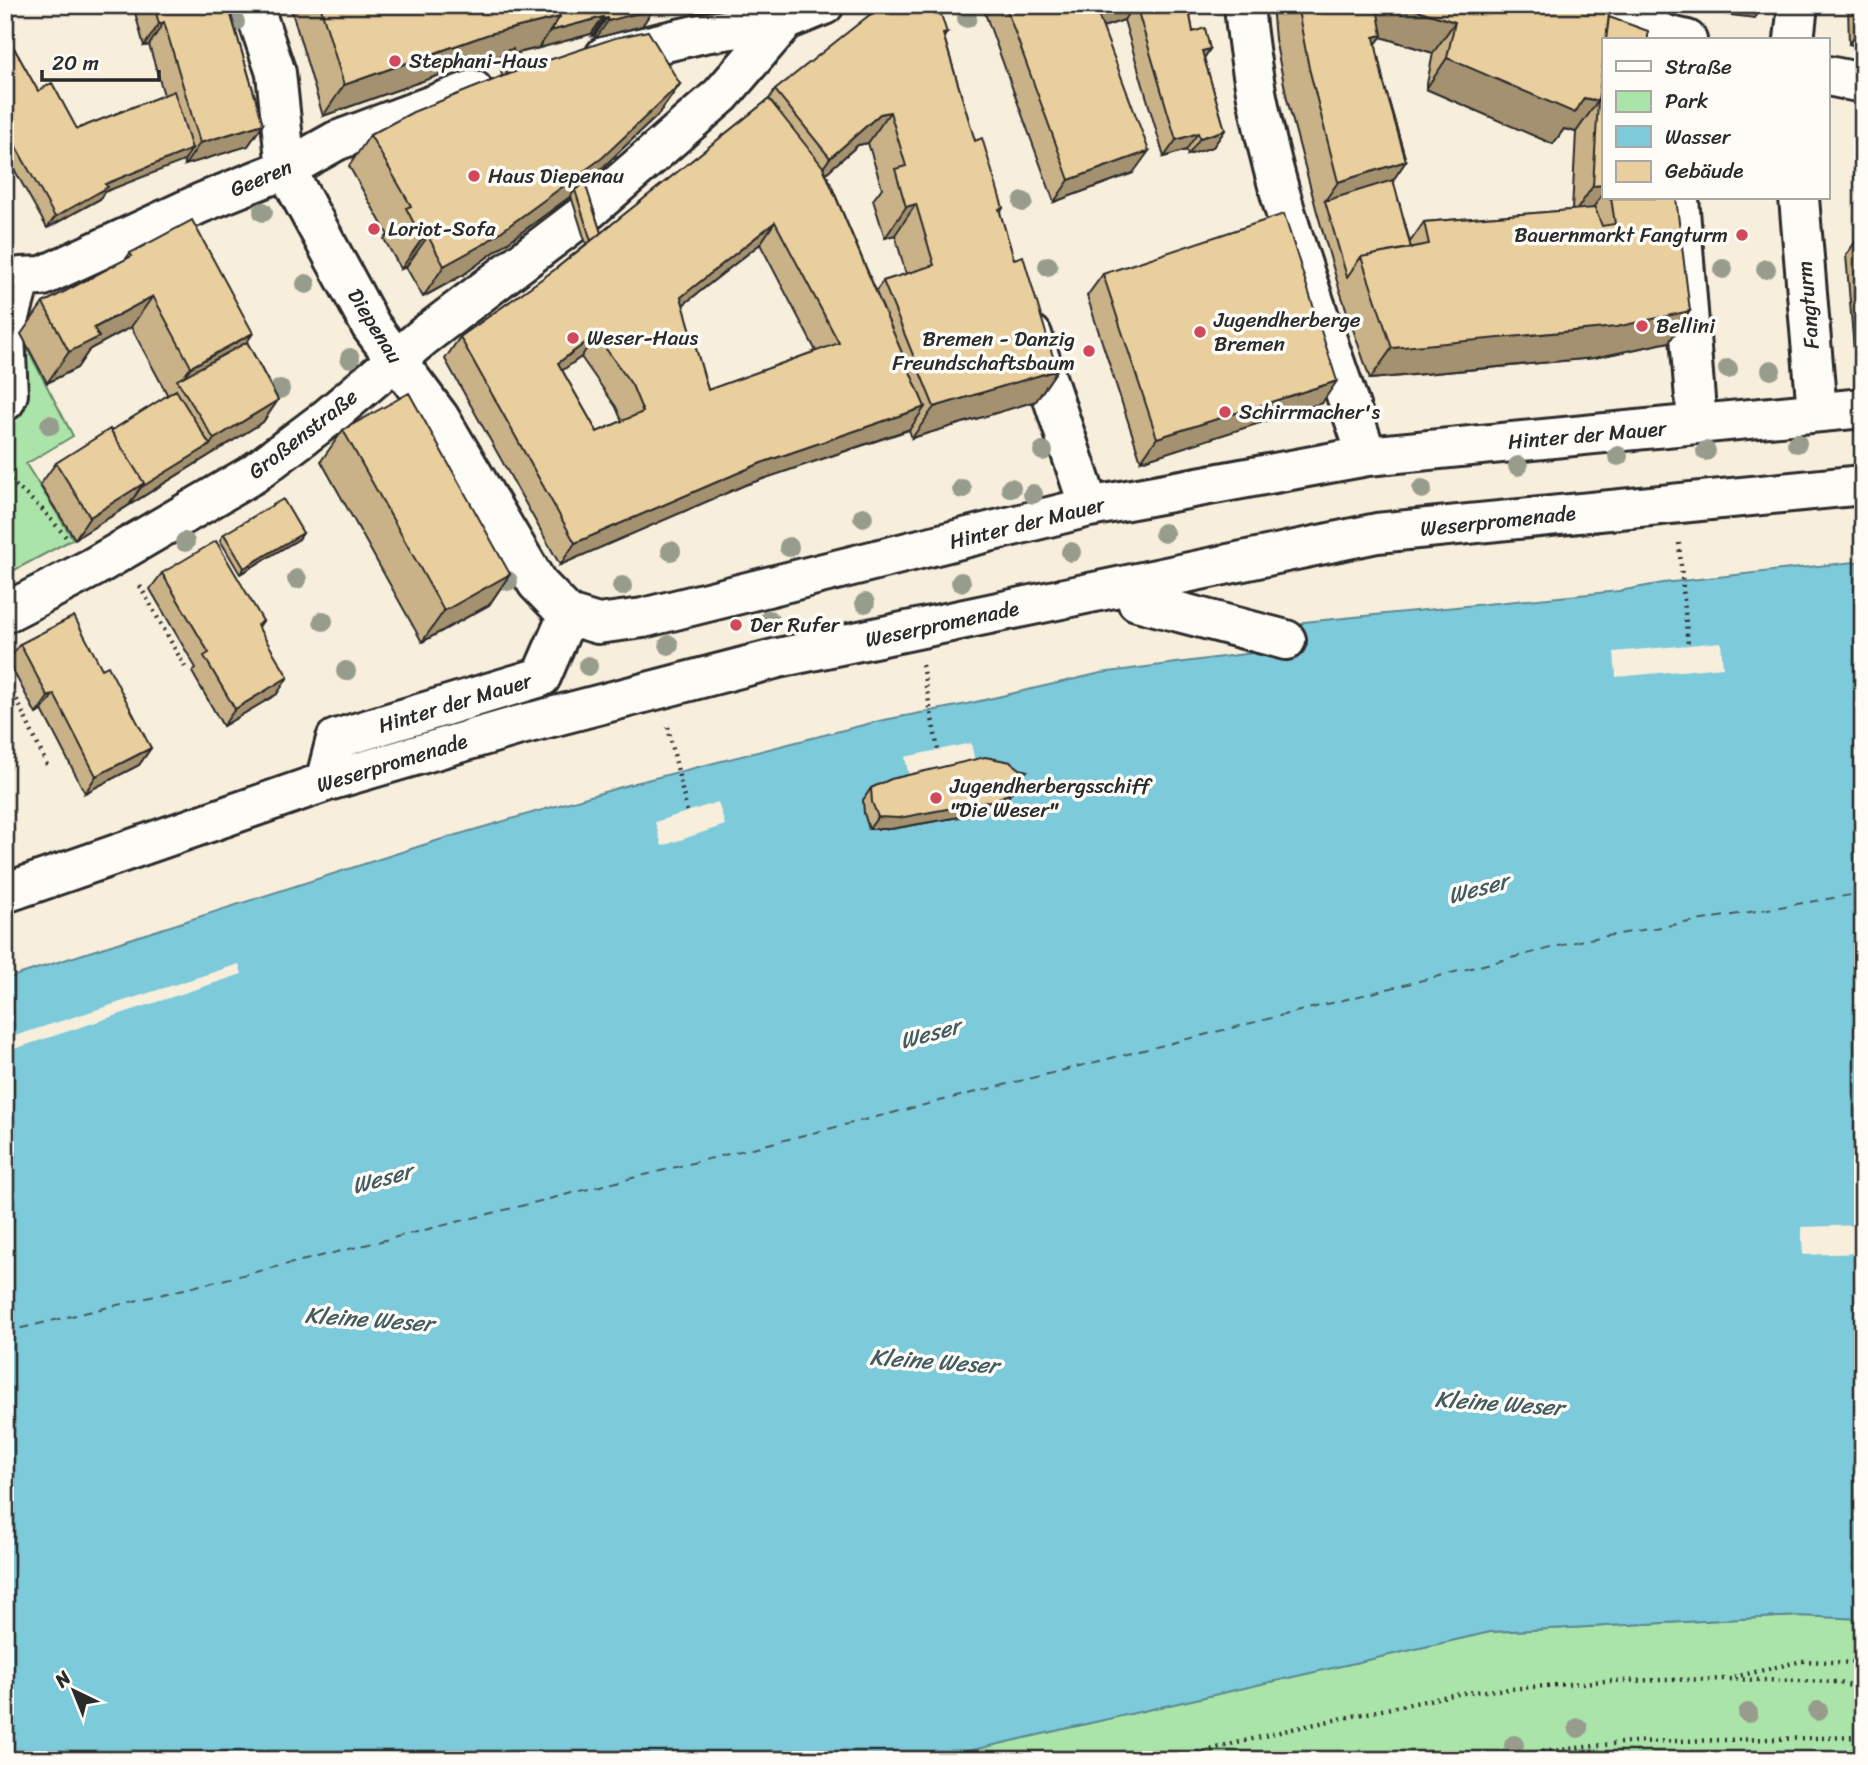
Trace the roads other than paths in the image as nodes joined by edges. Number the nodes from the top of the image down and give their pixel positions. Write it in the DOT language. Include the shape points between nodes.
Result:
graph roads {
  1 [pos="253,5"];
  2 [pos="824,5"];
  3 [pos="1244,5"];
  4 [pos="1607,5"];
  5 [pos="1798,5"];
  6 [pos="785,21"];
  7 [pos="1673,38"];
  8 [pos="1794,38"];
  9 [pos="578,62"];
  10 [pos="1829,76"];
  11 [pos="503,82"];
  12 [pos="1863,83"];
  13 [pos="286,169"];
  14 [pos="1679,200"];
  15 [pos="1799,200"];
  16 [pos="13,272"];
  17 [pos="1024,306"];
  18 [pos="396,360"];
  19 [pos="5,401"];
  20 [pos="1863,408"];
  21 [pos="1817,412"];
  22 [pos="1698,425"];
  23 [pos="1367,456"];
  24 [pos="1863,485"];
  25 [pos="1089,507"];
  26 [pos="1135,584"];
  27 [pos="5,613"];
  28 [pos="568,615"];
  29 [pos="1286,640"];
  30 [pos="325,782"];
  31 [pos="5,893"];
  1 -- 13 [label="street, Diepenau" via="276,73"];
  2 -- 6 [label="street"];
  3 -- 23 [label="street" via="1247,43 1279,193"];
  4 -- 7 [label="street"];
  5 -- 8 [label="street"];
  6 -- 9 [label="street" via="704,33"];
  6 -- 18 [label="street, Großenstraße" via="721,95 583,215"];
  10 -- 12 [label="street"];
  11 -- 13 [label="street, Geeren" via="336,141"];
  13 -- 16 [label="street, Geeren" via="191,207 43,276"];
  13 -- 18 [label="street, Diepenau" via="371,326"];
  14 -- 22 [label="street"];
  15 -- 21 [label="street, Fangturm"];
  16 -- 19 [label="street" via="5,335"];
  17 -- 25 [label="street"];
  18 -- 27 [label="street, Großenstraße" via="253,474"];
  18 -- 28 [label="street, Diepenau" via="439,417 527,571"];
  20 -- 21 [label="street, Hinter der Mauer"];
  21 -- 22 [label="street, Hinter der Mauer"];
  22 -- 23 [label="street, Hinter der Mauer"];
  23 -- 25 [label="street, Hinter der Mauer"];
  24 -- 26 [label="street, Weserpromenade" via="1377,533"];
  25 -- 28 [label="street, Hinter der Mauer" via="643,618 598,624"];
  26 -- 29 [label="street" via="1137,601"];
  26 -- 30 [label="street, Weserpromenade" via="778,658"];
  28 -- 30 [label="street, Hinter der Mauer" via="541,677 336,739"];
  30 -- 31 [label="street, Weserpromenade"];
}
